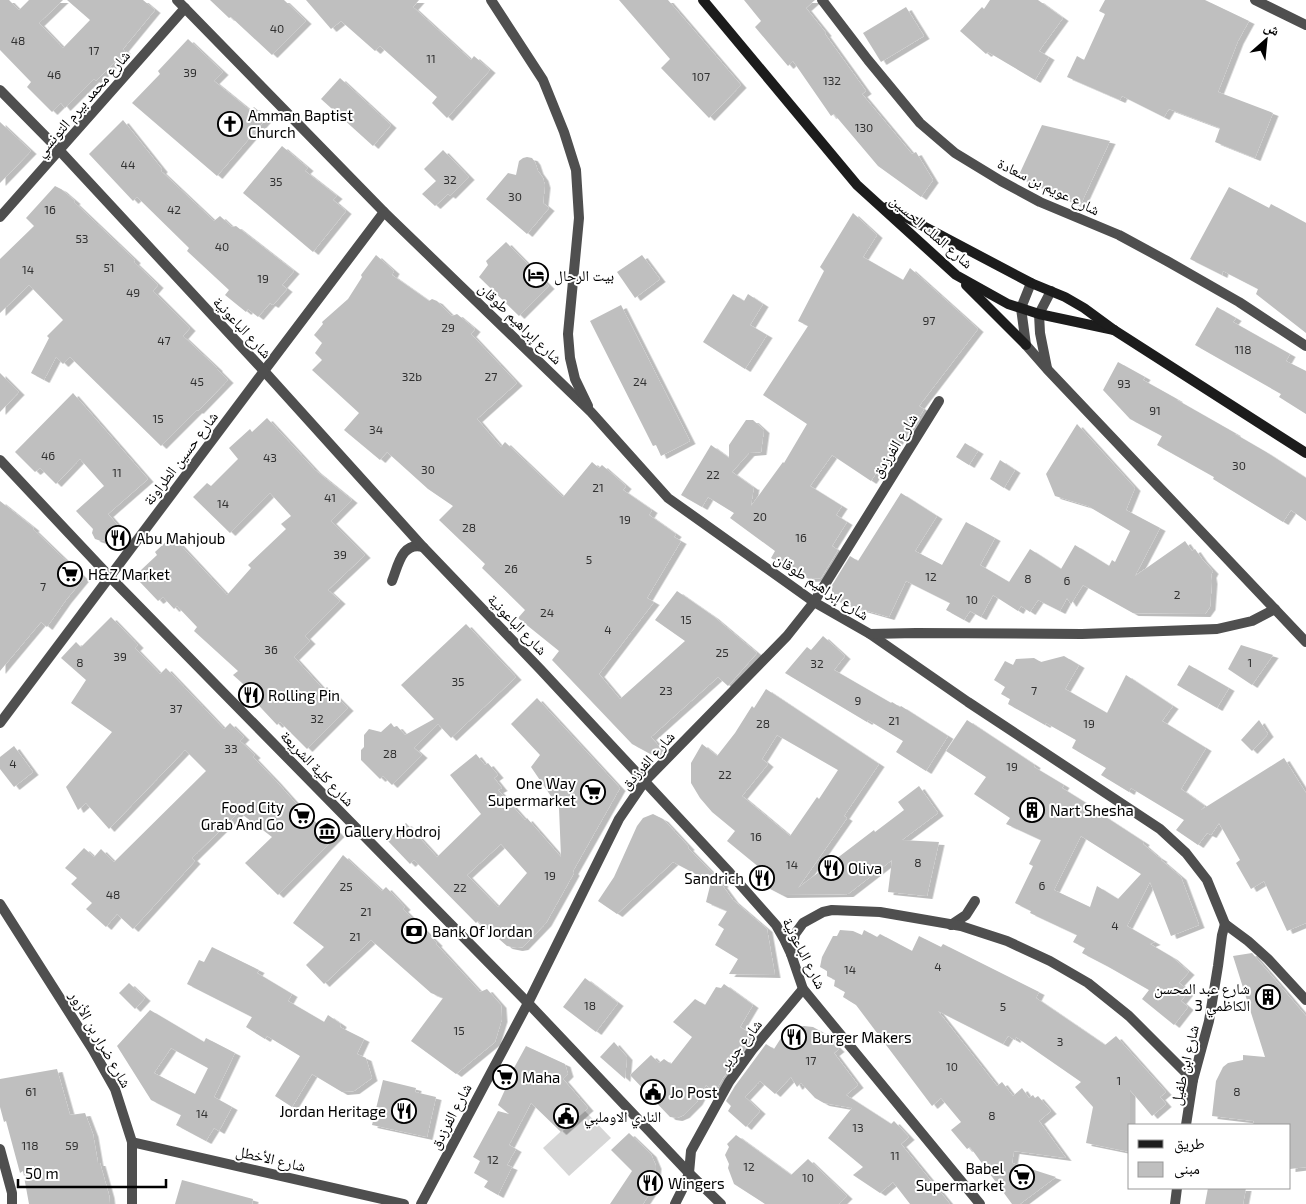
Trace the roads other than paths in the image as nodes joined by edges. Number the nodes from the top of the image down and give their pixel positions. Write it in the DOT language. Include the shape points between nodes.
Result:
graph roads {
  1 [pos="177,0"];
  2 [pos="491,0"];
  3 [pos="703,0"];
  4 [pos="822,0"];
  5 [pos="1255,0"];
  6 [pos="185,8"];
  7 [pos="1306,25"];
  8 [pos="0,90"];
  9 [pos="60,151"];
  10 [pos="873,199"];
  11 [pos="384,212"];
  12 [pos="0,217"];
  13 [pos="956,275"];
  14 [pos="1031,283"];
  15 [pos="1051,291"];
  16 [pos="1021,308"];
  17 [pos="1040,314"];
  18 [pos="1114,330"];
  19 [pos="1026,344"];
  20 [pos="1306,346"];
  21 [pos="1047,369"];
  22 [pos="264,371"];
  23 [pos="939,401"];
  24 [pos="591,412"];
  25 [pos="1306,453"];
  26 [pos="0,460"];
  27 [pos="423,547"];
  28 [pos="110,577"];
  29 [pos="392,581"];
  30 [pos="814,602"];
  31 [pos="1276,609"];
  32 [pos="870,634"];
  33 [pos="1306,642"];
  34 [pos="0,723"];
  35 [pos="645,782"];
  36 [pos="975,901"];
  37 [pos="0,904"];
  38 [pos="951,924"];
  39 [pos="1225,924"];
  40 [pos="791,954"];
  41 [pos="804,989"];
  42 [pos="1306,1000"];
  43 [pos="528,1003"];
  44 [pos="1193,1080"];
  45 [pos="1186,1124"];
  46 [pos="132,1142"];
  47 [pos="0,1149"];
  48 [pos="689,1173"];
  49 [pos="1177,1189"];
  50 [pos="12,1204"];
  51 [pos="132,1204"];
  52 [pos="404,1204"];
  53 [pos="421,1204"];
  54 [pos="675,1204"];
  55 [pos="721,1204"];
  56 [pos="980,1204"];
  57 [pos="1175,1204"];
  1 -- 6 [label="street, شارع إبراهيم طوقان"];
  2 -- 24 [label="street" via="543,80 576,170 579,218 568,334 575,379"];
  3 -- 10 [label="main road, شارع الملك الحسين" via="857,185"];
  4 -- 20 [label="street, شارع عويم بن سعادة" via="920,123 954,154 1040,202 1119,235 1168,261 1240,302"];
  5 -- 7 [label="street"];
  6 -- 9 [label="street, شارع محمد بيرم التونسي"];
  6 -- 11 [label="street, شارع إبراهيم طوقان"];
  8 -- 9 [label="street, شارع الباعونية"];
  9 -- 12 [label="street, شارع محمد بيرم التونسي"];
  9 -- 22 [label="street, شارع الباعونية"];
  10 -- 13 [label="main road, شارع الملك الحسين"];
  10 -- 14 [label="main road, شارع الملك الحسين"];
  11 -- 22 [label="street, شارع حسين الطراونة"];
  11 -- 24 [label="street, شارع إبراهيم طوقان"];
  13 -- 16 [label="main road, شارع الملك الحسين"];
  13 -- 19 [label="main road"];
  14 -- 15 [label="main road, شارع الملك الحسين"];
  14 -- 16 [label="street"];
  15 -- 17 [label="street"];
  15 -- 18 [label="main road, شارع الملك الحسين" via="1084,308"];
  16 -- 17 [label="main road, شارع الملك الحسين"];
  16 -- 19 [label="street"];
  17 -- 18 [label="main road, شارع الملك الحسين"];
  17 -- 21 [label="street"];
  18 -- 25 [label="main road, شارع الملك الحسين"];
  19 -- 21 [label="street"];
  21 -- 31 [label="street"];
  22 -- 27 [label="street, شارع الباعونية"];
  22 -- 28 [label="street, شارع حسين الطراونة"];
  23 -- 30 [label="street, شارع الفرزدق"];
  24 -- 30 [label="street, شارع إبراهيم طوقان" via="668,498"];
  26 -- 28 [label="street, شارع كلية الشريعة"];
  27 -- 29 [label="street" via="412,546 406,550"];
  27 -- 35 [label="street, شارع الباعونية"];
  28 -- 34 [label="street, شارع حسين الطراونة"];
  28 -- 43 [label="street, شارع كلية الشريعة"];
  30 -- 32 [label="street, شارع إبراهيم طوقان"];
  30 -- 35 [label="street, شارع الفرزدق" via="787,636"];
  31 -- 32 [label="street, شارع إبراهيم طوقان" via="1252,621 1217,629 1082,634"];
  31 -- 33 [label="street"];
  32 -- 39 [label="street, شارع إبراهيم طوقان" via="1160,829 1186,853 1207,880"];
  35 -- 40 [label="street, شارع الباعونية" via="776,925"];
  35 -- 43 [label="street, شارع الفرزدق" via="619,819"];
  36 -- 38 [label="street" via="966,915"];
  37 -- 46 [label="street, شارع ضرار بن الأزور" via="115,1089"];
  38 -- 40 [label="street" via="880,912 832,910 803,923 795,934"];
  38 -- 44 [label="street" via="1007,941 1050,960 1088,983 1129,1016"];
  39 -- 42 [label="street" via="1268,959"];
  39 -- 44 [label="street, شارع ابن طفيل" via="1209,1022"];
  40 -- 41 [label="street, شارع الباعونية"];
  41 -- 48 [label="street, شارع جرير" via="729,1082 691,1151"];
  41 -- 56 [label="street, شارع الباعونية"];
  43 -- 48 [label="street, شارع كلية الشريعة"];
  43 -- 53 [label="street, شارع الفرزدق"];
  44 -- 45 [label="street, شارع ابن طفيل"];
  46 -- 51 [label="street, شارع ضرار بن الأزور"];
  46 -- 52 [label="street, شارع الأخطل"];
  47 -- 50 [label="street"];
  48 -- 54 [label="street, شارع جرير"];
  48 -- 55 [label="street, شارع كلية الشريعة"];
  49 -- 57 [label="street"];
}
